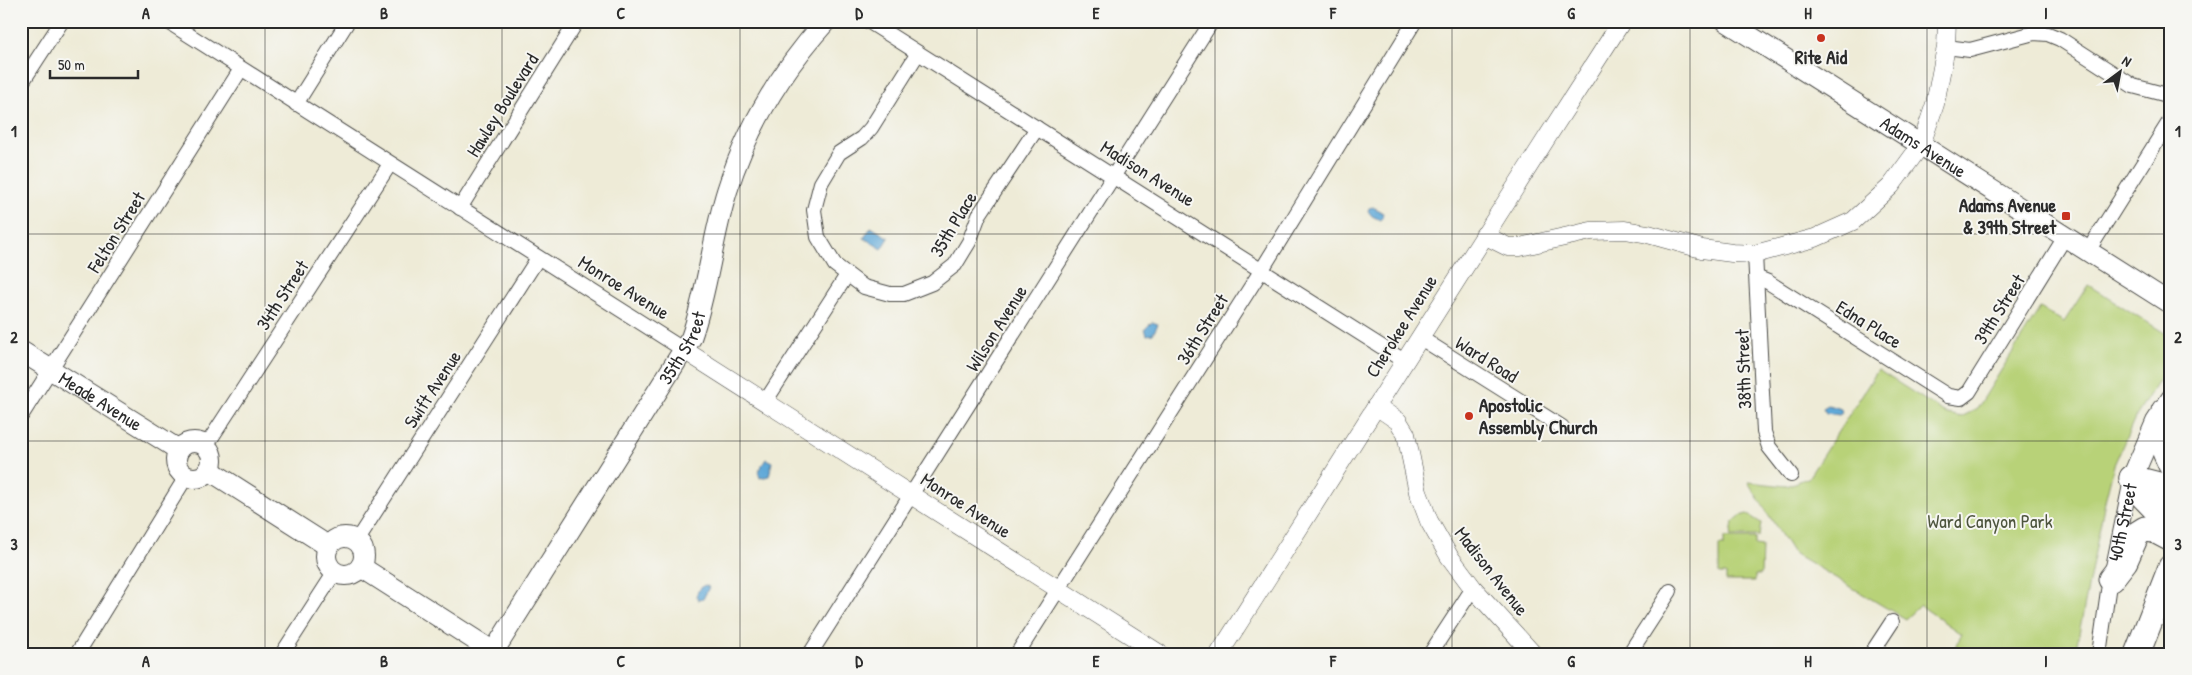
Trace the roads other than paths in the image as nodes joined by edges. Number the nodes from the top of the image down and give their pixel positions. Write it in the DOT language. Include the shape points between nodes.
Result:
graph roads {
  1 [pos="62,21"];
  2 [pos="167,21"];
  3 [pos="348,21"];
  4 [pos="577,21"];
  5 [pos="826,21"];
  6 [pos="868,21"];
  7 [pos="1212,21"];
  8 [pos="1415,21"];
  9 [pos="1622,21"];
  10 [pos="1726,21"];
  11 [pos="1947,21"];
  12 [pos="1946,47"];
  13 [pos="918,53"];
  14 [pos="241,69"];
  15 [pos="21,84"];
  16 [pos="2171,96"];
  17 [pos="296,104"];
  18 [pos="2171,119"];
  19 [pos="1037,128"];
  20 [pos="1921,145"];
  21 [pos="390,164"];
  22 [pos="1114,177"];
  23 [pos="460,208"];
  24 [pos="1484,235"];
  25 [pos="2065,237"];
  26 [pos="2088,251"];
  27 [pos="1755,254"];
  28 [pos="538,258"];
  29 [pos="1261,271"];
  30 [pos="847,274"];
  31 [pos="1758,278"];
  32 [pos="2171,304"];
  33 [pos="1419,338"];
  34 [pos="684,350"];
  35 [pos="21,351"];
  36 [pos="1404,361"];
  37 [pos="51,370"];
  38 [pos="1961,398"];
  39 [pos="765,402"];
  40 [pos="2167,405"];
  41 [pos="1376,406"];
  42 [pos="21,416"];
  43 [pos="1562,427"];
  44 [pos="206,446"];
  45 [pos="179,450"];
  46 [pos="2171,464"];
  47 [pos="209,470"];
  48 [pos="1791,476"];
  49 [pos="186,477"];
  50 [pos="2132,478"];
  51 [pos="2171,488"];
  52 [pos="912,496"];
  53 [pos="2171,525"];
  54 [pos="2171,539"];
  55 [pos="357,540"];
  56 [pos="328,546"];
  57 [pos="361,567"];
  58 [pos="2171,568"];
  59 [pos="335,572"];
  60 [pos="2110,579"];
  61 [pos="1473,588"];
  62 [pos="1059,590"];
  63 [pos="1670,590"];
  64 [pos="1892,622"];
  65 [pos="494,653"];
  66 [pos="76,654"];
  67 [pos="282,654"];
  68 [pos="810,654"];
  69 [pos="1017,654"];
  70 [pos="1160,654"];
  71 [pos="1218,654"];
  72 [pos="1430,654"];
  73 [pos="1534,654"];
  74 [pos="1629,654"];
  75 [pos="1872,654"];
  76 [pos="2098,654"];
  77 [pos="2136,654"];
  1 -- 15 [label="street"];
  2 -- 14 [label="street, Monroe Avenue"];
  3 -- 17 [label="street"];
  4 -- 23 [label="street, Hawley Boulevard"];
  5 -- 34 [label="main road, 35th Street" via="788,66 744,146 723,207 705,293"];
  6 -- 13 [label="street, Madison Avenue"];
  7 -- 22 [label="street, Wilson Avenue"];
  8 -- 29 [label="street, 36th Street"];
  9 -- 24 [label="street, Cherokee Avenue"];
  10 -- 20 [label="main road, Adams Avenue"];
  11 -- 12 [label="street"];
  12 -- 16 [label="street" via="1970,50 2034,33 2048,34 2134,86"];
  12 -- 20 [label="street" via="1936,104"];
  13 -- 19 [label="street, Madison Avenue"];
  13 -- 30 [label="street, 35th Place" via="871,128 839,153 821,183 814,210 818,237 834,265"];
  14 -- 17 [label="street, Monroe Avenue"];
  14 -- 37 [label="street, Felton Street"];
  17 -- 21 [label="street, Monroe Avenue"];
  18 -- 26 [label="street"];
  19 -- 22 [label="street, Madison Avenue"];
  19 -- 30 [label="street, 35th Place" via="979,215 969,242 954,265 932,283 904,294 890,294 864,287"];
  20 -- 25 [label="main road, Adams Avenue"];
  20 -- 27 [label="street" via="1891,186 1853,221 1816,238"];
  21 -- 23 [label="street, Monroe Avenue"];
  21 -- 44 [label="street, 34th Street"];
  22 -- 29 [label="street, Madison Avenue"];
  22 -- 52 [label="street, Wilson Avenue"];
  23 -- 28 [label="street, Monroe Avenue"];
  24 -- 27 [label="street" via="1508,247 1520,247 1591,231 1625,230 1702,249"];
  24 -- 33 [label="street, Cherokee Avenue"];
  25 -- 26 [label="main road, Adams Avenue"];
  25 -- 38 [label="street, 39th Street" via="1969,392"];
  26 -- 32 [label="main road, Adams Avenue"];
  27 -- 31 [label="street, 38th Street"];
  28 -- 34 [label="street, Monroe Avenue"];
  28 -- 55 [label="street, Swift Avenue"];
  29 -- 36 [label="street, Madison Avenue"];
  29 -- 62 [label="street, 36th Street"];
  30 -- 39 [label="street"];
  31 -- 38 [label="street, Edna Place" via="1948,396"];
  31 -- 48 [label="street, 38th Street" via="1764,432 1769,447"];
  33 -- 36 [label="street, Cherokee Avenue"];
  33 -- 43 [label="street, Ward Road"];
  34 -- 39 [label="street, Monroe Avenue"];
  34 -- 65 [label="main road, 35th Street"];
  35 -- 37 [label="main road, Meade Avenue"];
  36 -- 41 [label="street, Cherokee Avenue"];
  37 -- 42 [label="street, Felton Street"];
  37 -- 45 [label="main road, Meade Avenue"];
  39 -- 52 [label="street, Monroe Avenue"];
  40 -- 46 [label="highway" via="2165,452"];
  40 -- 50 [label="main road, 40th Street" via="2152,430"];
  41 -- 61 [label="street, Madison Avenue" via="1398,421 1406,434 1413,473 1429,521"];
  41 -- 71 [label="street, Cherokee Avenue"];
  44 -- 45 [label="main road" via="195,442"];
  44 -- 47 [label="main road" via="211,456"];
  45 -- 49 [label="main road" via="176,456 178,468"];
  47 -- 49 [label="main road" via="198,478"];
  47 -- 56 [label="main road"];
  49 -- 66 [label="street"];
  50 -- 51 [label="highway"];
  50 -- 53 [label="highway" via="2140,494"];
  50 -- 60 [label="street, 40th Street"];
  52 -- 62 [label="street, Monroe Avenue"];
  52 -- 68 [label="street, Wilson Avenue"];
  54 -- 60 [label="highway" via="2154,530 2145,529 2137,534 2125,561"];
  55 -- 56 [label="main road" via="340,537"];
  55 -- 57 [label="main road" via="365,557"];
  56 -- 59 [label="main road" via="326,557"];
  57 -- 59 [label="main road" via="350,575"];
  57 -- 65 [label="main road"];
  58 -- 77 [label="highway"];
  59 -- 67 [label="street"];
  60 -- 76 [label="street, 40th Street"];
  61 -- 72 [label="street"];
  61 -- 73 [label="street, Madison Avenue"];
  62 -- 69 [label="street, 36th Street"];
  62 -- 70 [label="street, Monroe Avenue"];
  63 -- 74 [label="street"];
  64 -- 75 [label="street"];
}
